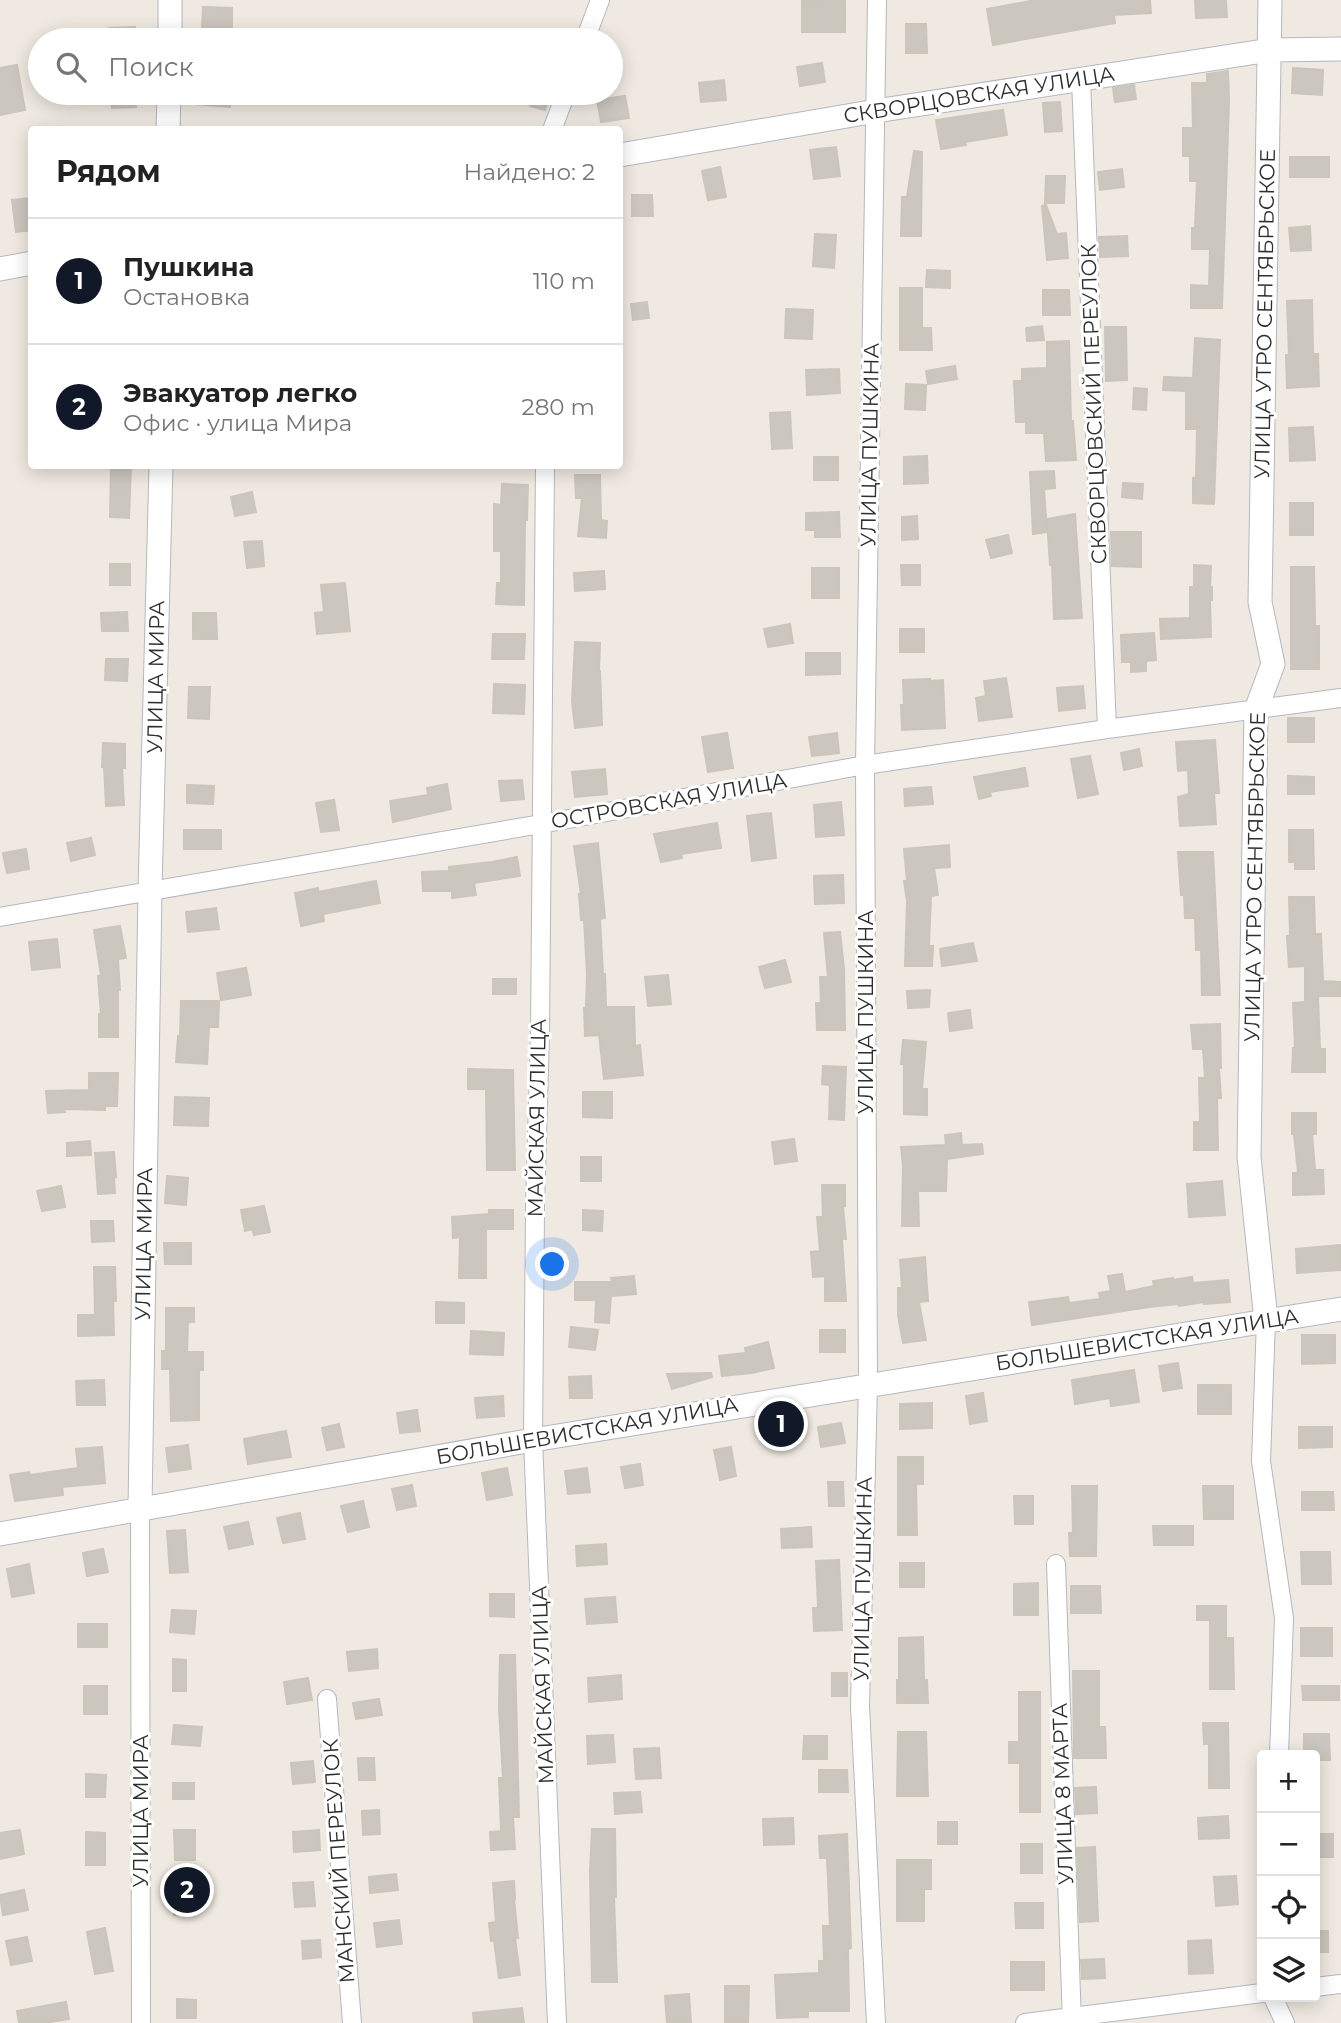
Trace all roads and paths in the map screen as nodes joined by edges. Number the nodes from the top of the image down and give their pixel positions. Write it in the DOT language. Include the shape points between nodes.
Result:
graph roads {
  1 [pos="170,0"];
  2 [pos="600,0"];
  3 [pos="877,0"];
  4 [pos="1270,0"];
  5 [pos="170,28"];
  6 [pos="590,28"];
  7 [pos="1341,49"];
  8 [pos="1270,50"];
  9 [pos="1081,79"];
  10 [pos="169,105"];
  11 [pos="561,105"];
  12 [pos="876,111"];
  13 [pos="168,126"];
  14 [pos="554,126"];
  15 [pos="623,154"];
  16 [pos="28,264"];
  17 [pos="0,269"];
  18 [pos="161,469"];
  19 [pos="545,469"];
  20 [pos="1341,698"];
  21 [pos="1256,710"];
  22 [pos="1107,729"];
  23 [pos="865,765"];
  24 [pos="541,824"];
  25 [pos="150,890"];
  26 [pos="0,917"];
  27 [pos="1341,1309"];
  28 [pos="1266,1320"];
  29 [pos="868,1385"];
  30 [pos="533,1440"];
  31 [pos="139,1508"];
  32 [pos="0,1534"];
  33 [pos="1056,1564"];
  34 [pos="327,1699"];
  35 [pos="1279,1750"];
  36 [pos="1341,1984"];
  37 [pos="1320,1986"];
  38 [pos="1257,1994"];
  39 [pos="1275,2002"];
  40 [pos="1071,2020"];
  41 [pos="141,2023"];
  42 [pos="352,2023"];
  43 [pos="557,2023"];
  44 [pos="876,2023"];
  45 [pos="1025,2023"];
  46 [pos="1285,2023"];
  1 -- 5 [label="street"];
  2 -- 6 [label="street"];
  3 -- 12 [label="street, УЛИЦА ПУШКИНА"];
  4 -- 8 [label="street, УЛИЦА УТРО СЕНТЯБРЬСКОЕ"];
  7 -- 8 [label="street, СКВОРЦОВСКАЯ УЛИЦА"];
  8 -- 9 [label="street, СКВОРЦОВСКАЯ УЛИЦА"];
  8 -- 21 [label="street, УЛИЦА УТРО СЕНТЯБРЬСКОЕ" via="1260,602 1273,664"];
  9 -- 12 [label="street, СКВОРЦОВСКАЯ УЛИЦА"];
  9 -- 22 [label="street, СКВОРЦОВСКИЙ ПЕРЕУЛОК"];
  10 -- 13 [label="street"];
  11 -- 14 [label="street"];
  12 -- 15 [label="street, СКВОРЦОВСКАЯ УЛИЦА"];
  12 -- 23 [label="street, УЛИЦА ПУШКИНА"];
  16 -- 17 [label="street"];
  18 -- 25 [label="street, УЛИЦА МИРА"];
  19 -- 24 [label="street, МАЙСКАЯ УЛИЦА"];
  20 -- 21 [label="street, ОСТРОВСКАЯ УЛИЦА"];
  21 -- 22 [label="street, ОСТРОВСКАЯ УЛИЦА"];
  21 -- 28 [label="street, УЛИЦА УТРО СЕНТЯБРЬСКОЕ" via="1249,1157"];
  22 -- 23 [label="street, ОСТРОВСКАЯ УЛИЦА"];
  23 -- 24 [label="street, ОСТРОВСКАЯ УЛИЦА"];
  23 -- 29 [label="street, УЛИЦА ПУШКИНА"];
  24 -- 25 [label="street, ОСТРОВСКАЯ УЛИЦА"];
  24 -- 30 [label="street, МАЙСКАЯ УЛИЦА"];
  25 -- 26 [label="street, ОСТРОВСКАЯ УЛИЦА"];
  25 -- 31 [label="street, УЛИЦА МИРА"];
  27 -- 28 [label="street, БОЛЬШЕВИСТСКАЯ УЛИЦА"];
  28 -- 29 [label="street, БОЛЬШЕВИСТСКАЯ УЛИЦА"];
  28 -- 35 [label="street, УЛИЦА УТРО СЕНТЯБРЬСКОЕ" via="1261,1461 1284,1618"];
  29 -- 30 [label="street, БОЛЬШЕВИСТСКАЯ УЛИЦА"];
  29 -- 44 [label="street, УЛИЦА ПУШКИНА" via="860,1706"];
  30 -- 31 [label="street, БОЛЬШЕВИСТСКАЯ УЛИЦА"];
  30 -- 43 [label="street, МАЙСКАЯ УЛИЦА"];
  31 -- 32 [label="street, БОЛЬШЕВИСТСКАЯ УЛИЦА"];
  31 -- 41 [label="street, УЛИЦА МИРА"];
  33 -- 40 [label="street, УЛИЦА 8 МАРТА"];
  34 -- 42 [label="street, МАНСКИЙ ПЕРЕУЛОК"];
  36 -- 37 [label="street"];
  38 -- 40 [label="street"];
  39 -- 46 [label="street"];
  40 -- 45 [label="street"];
}
